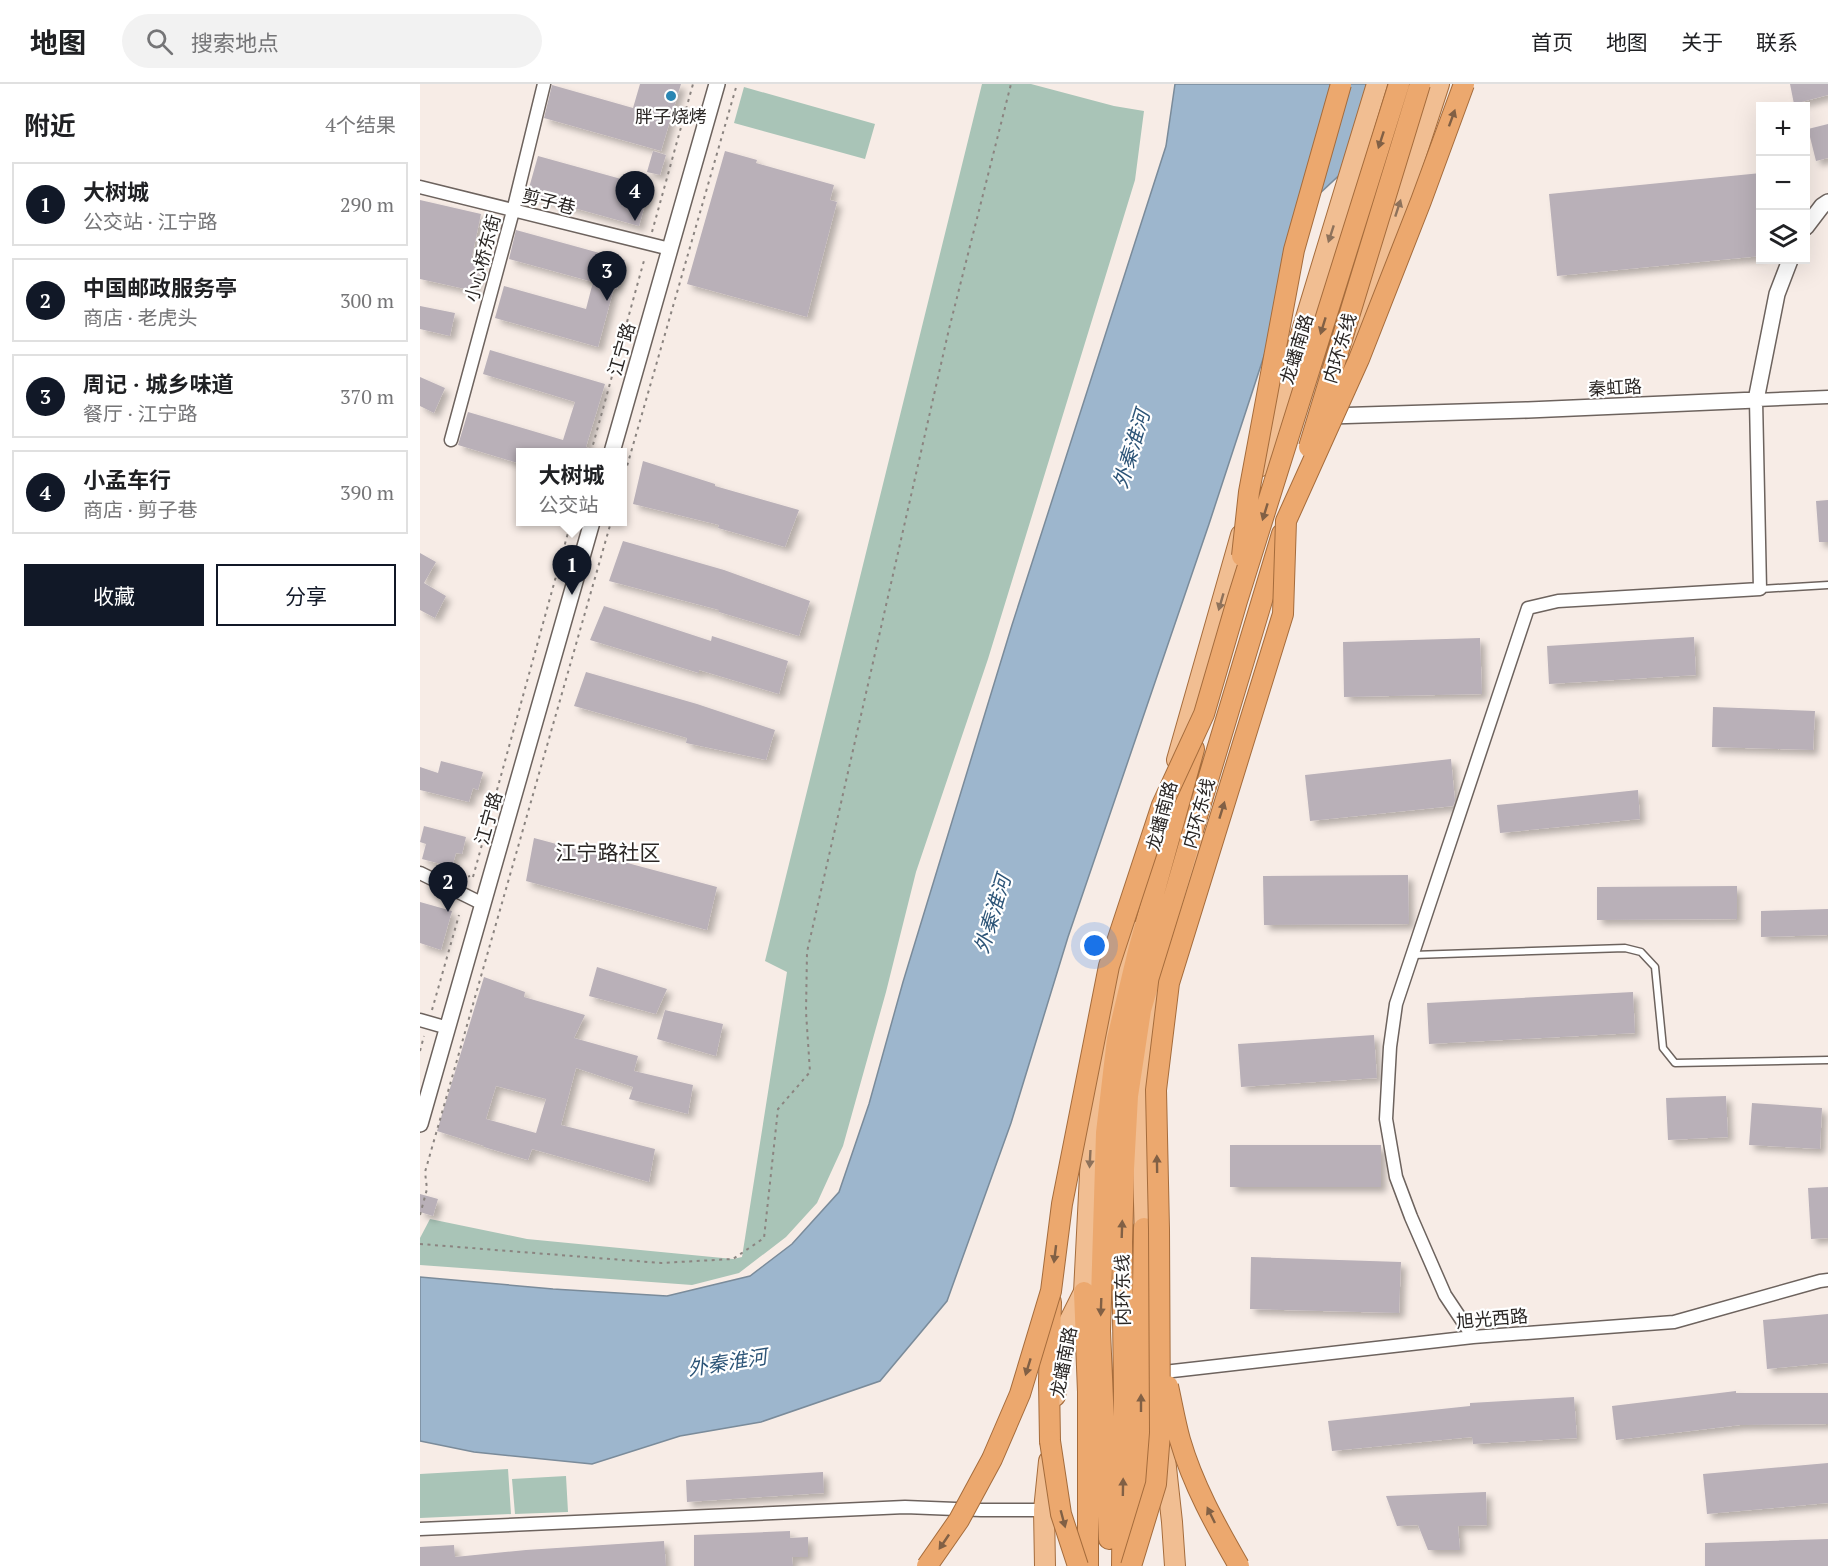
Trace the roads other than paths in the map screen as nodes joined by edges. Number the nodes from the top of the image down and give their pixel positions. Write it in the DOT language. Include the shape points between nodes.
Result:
graph roads {
  1 [pos="543,84"];
  2 [pos="717,84"];
  3 [pos="1341,84"];
  4 [pos="1377,84"];
  5 [pos="1399,84"];
  6 [pos="1464,84"];
  7 [pos="1432,87"];
  8 [pos="420,187"];
  9 [pos="1828,202"];
  10 [pos="513,211"];
  11 [pos="1810,222"];
  12 [pos="670,249"];
  13 [pos="1788,264"];
  14 [pos="1828,397"];
  15 [pos="1756,400"];
  16 [pos="1280,402"];
  17 [pos="1330,416"];
  18 [pos="451,440"];
  19 [pos="613,448"];
  20 [pos="1286,521"];
  21 [pos="591,526"];
  22 [pos="1828,585"];
  23 [pos="1760,589"];
  24 [pos="1238,601"];
  25 [pos="1204,714"];
  26 [pos="420,873"];
  27 [pos="483,904"];
  28 [pos="1412,955"];
  29 [pos="424,1021"];
  30 [pos="448,1028"];
  31 [pos="1828,1060"];
  32 [pos="423,1107"];
  33 [pos="420,1124"];
  34 [pos="1144,1228"];
  35 [pos="1828,1280"];
  36 [pos="1051,1291"];
  37 [pos="1084,1292"];
  38 [pos="1473,1337"];
  39 [pos="1161,1352"];
  40 [pos="1155,1373"];
  41 [pos="1044,1510"];
  42 [pos="420,1529"];
  43 [pos="927,1566"];
  44 [pos="1045,1566"];
  45 [pos="1078,1566"];
  46 [pos="1088,1566"];
  47 [pos="1108,1566"];
  48 [pos="1122,1566"];
  49 [pos="1131,1566"];
  50 [pos="1139,1566"];
  51 [pos="1175,1566"];
  52 [pos="1239,1566"];
  1 -- 10 [label="street, 小心桥东街"];
  2 -- 12 [label="street, 江宁路"];
  3 -- 24 [label="highway, bridge" via="1294,250 1249,492"];
  4 -- 16 [label="main road, 龙蟠南路, one-way"];
  5 -- 24 [label="highway, 内环东线, one-way, bridge"];
  20 -- 6 [label="highway, one-way, bridge" via="1359,359"];
  17 -- 7 [label="main road, one-way"];
  7 -- 20 [label="highway, 内环东线, bridge"];
  8 -- 10 [label="street, 剪子巷"];
  9 -- 11 [label="street"];
  10 -- 12 [label="street, 剪子巷"];
  10 -- 18 [label="street, 小心桥东街"];
  12 -- 19 [label="street, 江宁路"];
  13 -- 15 [label="street" via="1777,294"];
  14 -- 15 [label="street"];
  15 -- 17 [label="street, 秦虹路"];
  15 -- 23 [label="street"];
  16 -- 17 [label="main road"];
  16 -- 37 [label="main road, 龙蟠南路, one-way" via="1116,979 1092,1135"];
  17 -- 34 [label="main road" via="1200,831 1150,1031 1142,1121"];
  39 -- 20 [label="highway, one-way, bridge" via="1156,1090 1168,983 1283,614"];
  48 -- 20 [label="highway, 内环东线, one-way, bridge" via="1124,1169 1128,1096 1141,1010"];
  21 -- 27 [label="street, 江宁路"];
  22 -- 23 [label="lane"];
  23 -- 28 [label="street" via="1558,601 1527,608"];
  24 -- 25 [label="highway, 内环东线, bridge"];
  25 -- 36 [label="highway, one-way, bridge" via="1162,805 1109,966 1062,1204"];
  25 -- 47 [label="highway, 内环东线, one-way, bridge" via="1122,1017 1106,1133 1100,1332"];
  26 -- 27 [label="street"];
  27 -- 30 [label="street, 江宁路"];
  28 -- 31 [label="lane" via="1625,948 1641,952 1655,967 1662,1048 1675,1063"];
  28 -- 38 [label="street" via="1396,1004 1386,1119 1396,1177 1415,1227 1445,1295"];
  29 -- 30 [label="street"];
  30 -- 32 [label="street, 江宁路"];
  32 -- 33 [label="street, 江宁路"];
  34 -- 40 [label="main road"];
  50 -- 34 [label="highway, one-way, bridge"];
  35 -- 38 [label="street, 旭光西路" via="1674,1322"];
  36 -- 43 [label="highway, one-way, bridge" via="1020,1394 992,1459 959,1520"];
  36 -- 45 [label="highway, one-way, bridge" via="1050,1440 1061,1514"];
  37 -- 41 [label="main road, 龙蟠南路" via="1066,1328 1055,1394"];
  37 -- 46 [label="highway"];
  38 -- 40 [label="street, 旭光西路"];
  39 -- 49 [label="highway, bridge" via="1156,1484"];
  52 -- 39 [label="highway, one-way, bridge" via="1200,1493 1184,1451"];
  40 -- 51 [label="main road"];
  41 -- 42 [label="street" via="905,1507"];
  41 -- 44 [label="main road, 龙蟠南路"];
}
